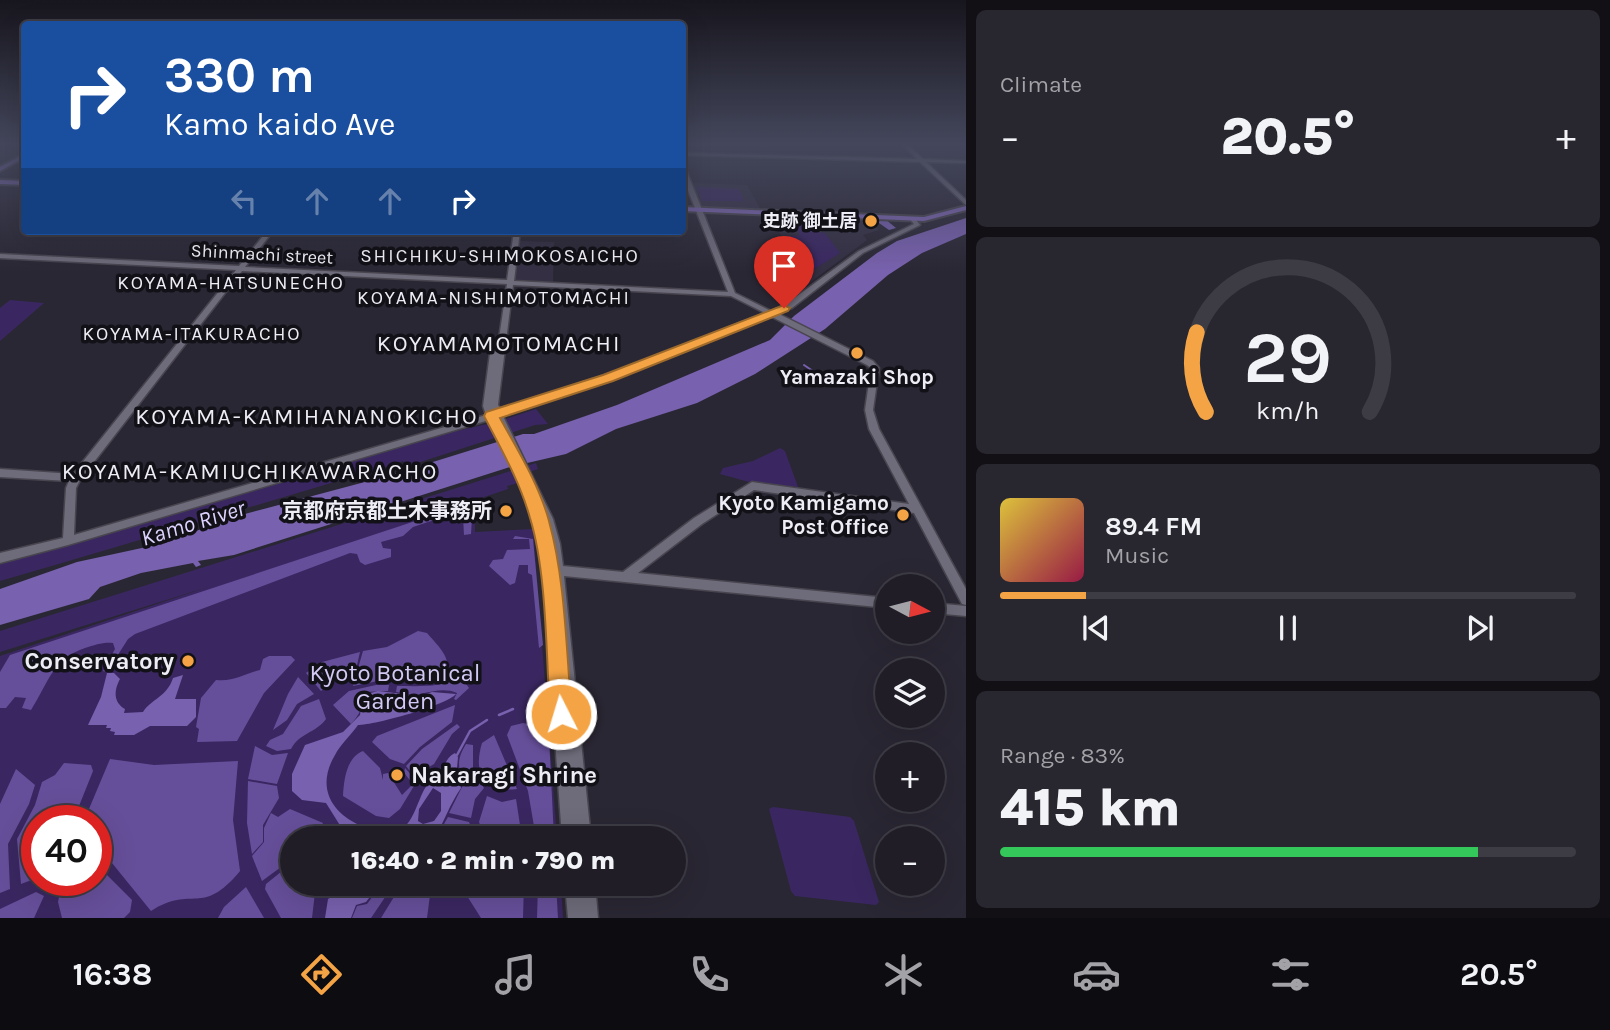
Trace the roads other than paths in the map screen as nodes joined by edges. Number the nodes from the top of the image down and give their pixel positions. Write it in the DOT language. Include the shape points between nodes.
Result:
graph roads {
  1 [pos="690,186"];
  2 [pos="945,186"];
  3 [pos="966,207"];
  4 [pos="686,210"];
  5 [pos="700,211"];
  6 [pos="913,220"];
  7 [pos="267,235"];
  8 [pos="512,235"];
  9 [pos="516,235"];
  10 [pos="0,256"];
  11 [pos="511,259"];
  12 [pos="240,268"];
  13 [pos="508,283"];
  14 [pos="732,295"];
  15 [pos="770,315"];
  16 [pos="496,418"];
  17 [pos="0,472"];
  18 [pos="76,478"];
  19 [pos="917,509"];
  20 [pos="68,541"];
  21 [pos="0,558"];
  22 [pos="553,570"];
  23 [pos="625,577"];
  24 [pos="966,600"];
  25 [pos="875,602"];
  26 [pos="945,609"];
  27 [pos="966,611"];
  28 [pos="572,781"];
  29 [pos="570,826"];
  30 [pos="581,826"];
  31 [pos="574,896"];
  32 [pos="588,896"];
  33 [pos="576,918"];
  34 [pos="590,918"];
  1 -- 5 [label="street"];
  2 -- 3 [label="street"];
  3 -- 6 [label="main road" via="929,220"];
  4 -- 5 [label="main road"];
  5 -- 6 [label="main road"];
  5 -- 14 [label="street"];
  6 -- 15 [label="street" via="916,225 861,252 802,298"];
  7 -- 12 [label="street"];
  8 -- 11 [label="street"];
  9 -- 11 [label="street"];
  10 -- 12 [label="street, Shinmachi street"];
  11 -- 13 [label="street"];
  12 -- 13 [label="street, Shinmachi street"];
  12 -- 18 [label="street"];
  13 -- 14 [label="street, Shinmachi street"];
  13 -- 16 [label="street" via="487,406"];
  14 -- 15 [label="street"];
  15 -- 16 [label="street"];
  15 -- 19 [label="street" via="875,368 869,416"];
  16 -- 20 [label="street"];
  16 -- 22 [label="street" via="526,475"];
  17 -- 18 [label="street"];
  18 -- 20 [label="street" via="71,488"];
  19 -- 23 [label="street" via="752,486"];
  19 -- 24 [label="street"];
  20 -- 21 [label="street"];
  22 -- 23 [label="street"];
  22 -- 28 [label="street"];
  23 -- 25 [label="street"];
  26 -- 27 [label="street"];
  28 -- 29 [label="street"];
  28 -- 30 [label="street"];
  31 -- 33 [label="street"];
  32 -- 34 [label="street"];
}
